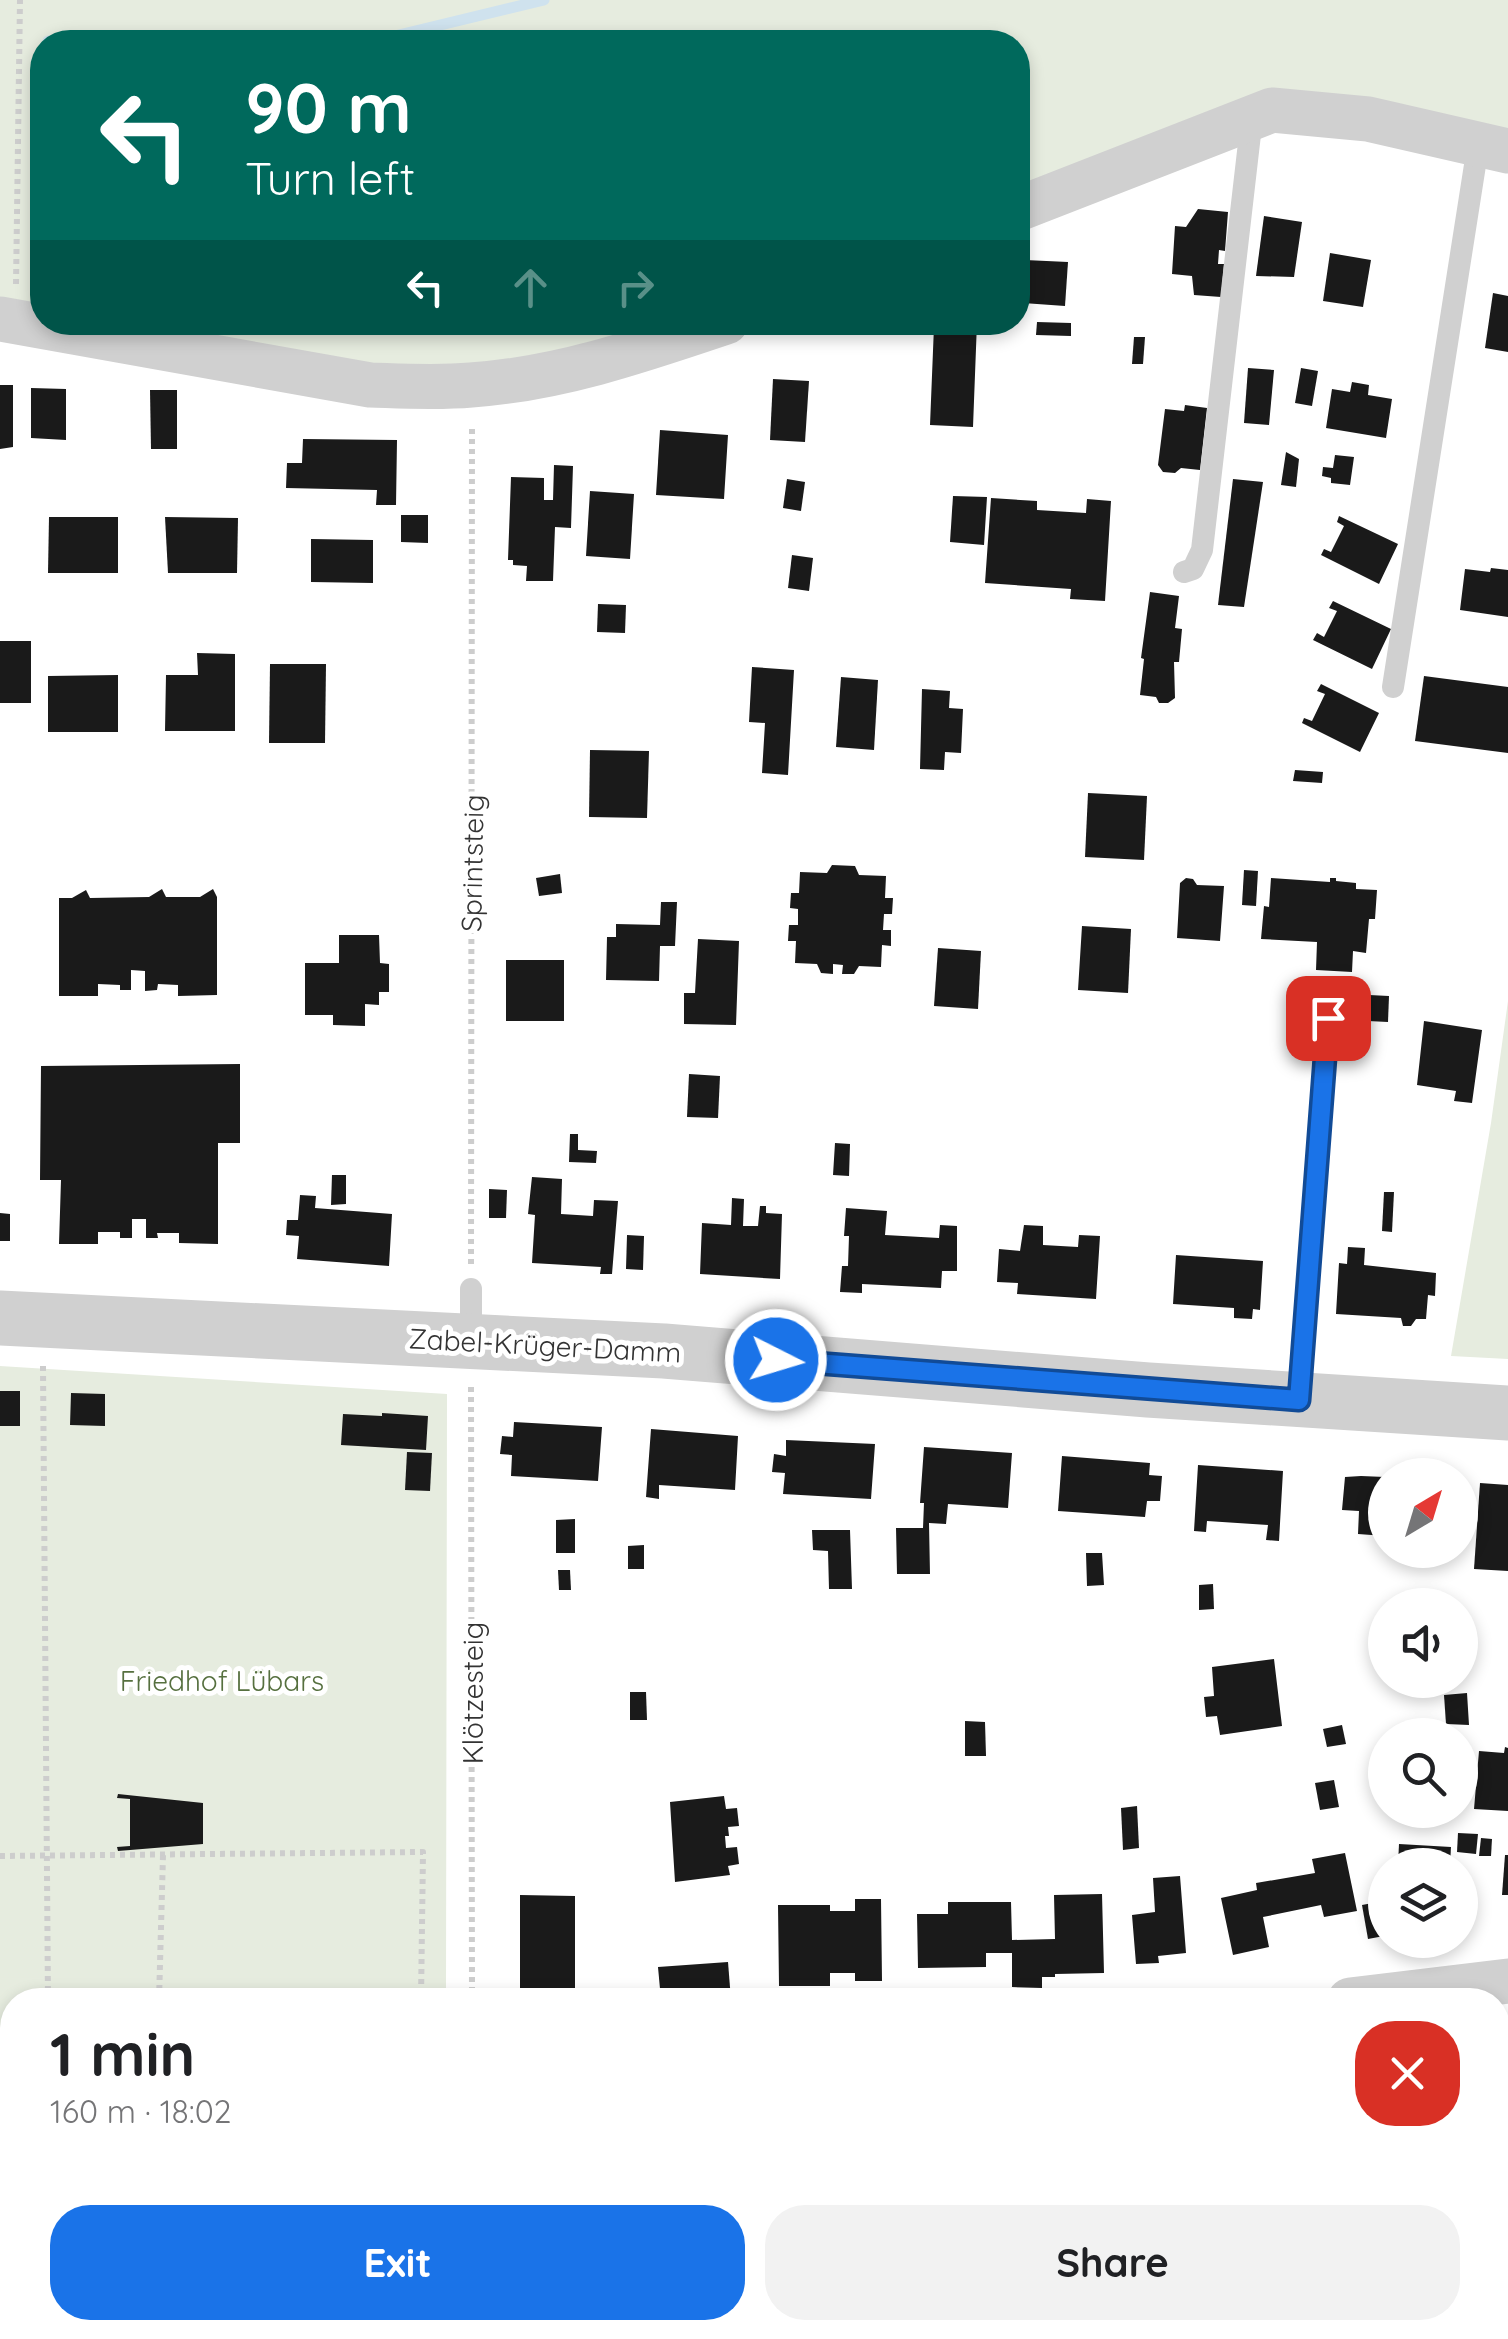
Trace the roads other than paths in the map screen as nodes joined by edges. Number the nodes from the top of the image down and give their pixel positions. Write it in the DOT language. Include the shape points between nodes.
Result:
graph roads {
  1 [pos="1252,117"];
  2 [pos="1493,149"];
  3 [pos="1030,204"];
  4 [pos="88,335"];
  5 [pos="686,335"];
  6 [pos="1184,572"];
  7 [pos="1393,687"];
  8 [pos="1328,1018"];
  9 [pos="22,1319"];
  10 [pos="1299,1400"];
  11 [pos="1508,1413"];
  12 [pos="1508,1981"];
  13 [pos="1450,1988"];
  1 -- 2 [label="street" via="1272,110 1334,114"];
  1 -- 3 [label="street"];
  1 -- 6 [label="lane" via="1202,550"];
  2 -- 7 [label="lane"];
  4 -- 5 [label="street" via="370,384 472,385 616,358"];
  8 -- 10 [label="lane"];
  9 -- 10 [label="street, Zabel-Krüger-Damm" via="471,1338"];
  10 -- 11 [label="street, Zabel-Krüger-Damm"];
  12 -- 13 [label="street"];
}
